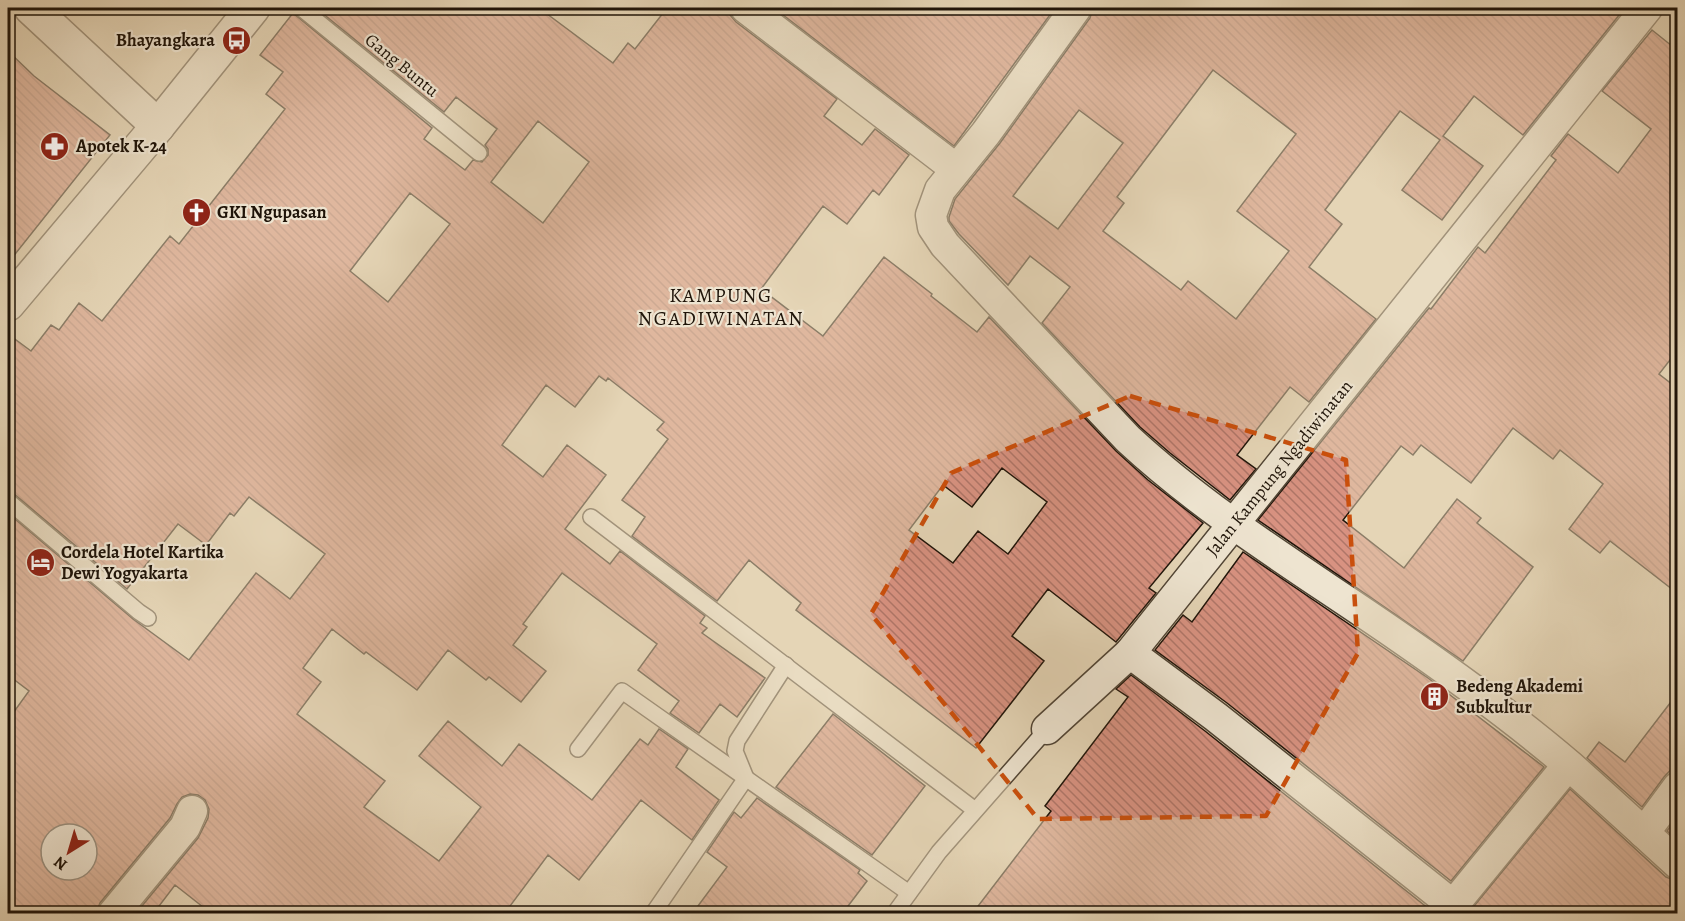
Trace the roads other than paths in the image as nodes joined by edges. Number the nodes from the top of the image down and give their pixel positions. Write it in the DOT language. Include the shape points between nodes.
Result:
graph roads {
  1 [pos="31,8"];
  2 [pos="253,8"];
  3 [pos="301,8"];
  4 [pos="746,8"];
  5 [pos="1076,8"];
  6 [pos="1647,8"];
  7 [pos="158,126"];
  8 [pos="479,153"];
  9 [pos="956,169"];
  10 [pos="8,304"];
  11 [pos="8,501"];
  12 [pos="591,517"];
  13 [pos="1233,525"];
  14 [pos="148,618"];
  15 [pos="1130,653"];
  16 [pos="786,665"];
  17 [pos="1047,729"];
  18 [pos="578,749"];
  19 [pos="1568,765"];
  20 [pos="746,778"];
  21 [pos="1677,787"];
  22 [pos="975,810"];
  23 [pos="192,811"];
  24 [pos="1644,833"];
  25 [pos="1677,864"];
  26 [pos="909,893"];
  27 [pos="1450,910"];
  28 [pos="654,912"];
  29 [pos="113,914"];
  30 [pos="894,914"];
  1 -- 7 [label="street"];
  2 -- 7 [label="street"];
  3 -- 8 [label="lane, Gang Buntu"];
  4 -- 9 [label="street"];
  5 -- 9 [label="street"];
  6 -- 13 [label="street, Jalan Kampung Ngadiwinatan"];
  7 -- 10 [label="street"];
  9 -- 13 [label="street" via="940,190 931,215 933,227 945,244 1128,439"];
  11 -- 14 [label="lane"];
  12 -- 16 [label="lane"];
  13 -- 15 [label="street, Jalan Kampung Ngadiwinatan"];
  13 -- 19 [label="street" via="1480,694"];
  15 -- 17 [label="street, Jalan Kampung Ngadiwinatan"];
  15 -- 27 [label="street" via="1216,717"];
  16 -- 20 [label="lane" via="737,741 735,751"];
  16 -- 22 [label="lane"];
  17 -- 22 [label="lane, Jalan Kampung Ngadiwinatan"];
  18 -- 20 [label="lane" via="622,691"];
  19 -- 24 [label="street"];
  19 -- 27 [label="street"];
  20 -- 26 [label="lane"];
  20 -- 28 [label="lane"];
  21 -- 24 [label="street"];
  22 -- 26 [label="lane, Jalan Kampung Ngadiwinatan"];
  23 -- 29 [label="street" via="184,827"];
  24 -- 25 [label="street"];
  26 -- 30 [label="lane, Jalan Kampung Ngadiwinatan"];
}
